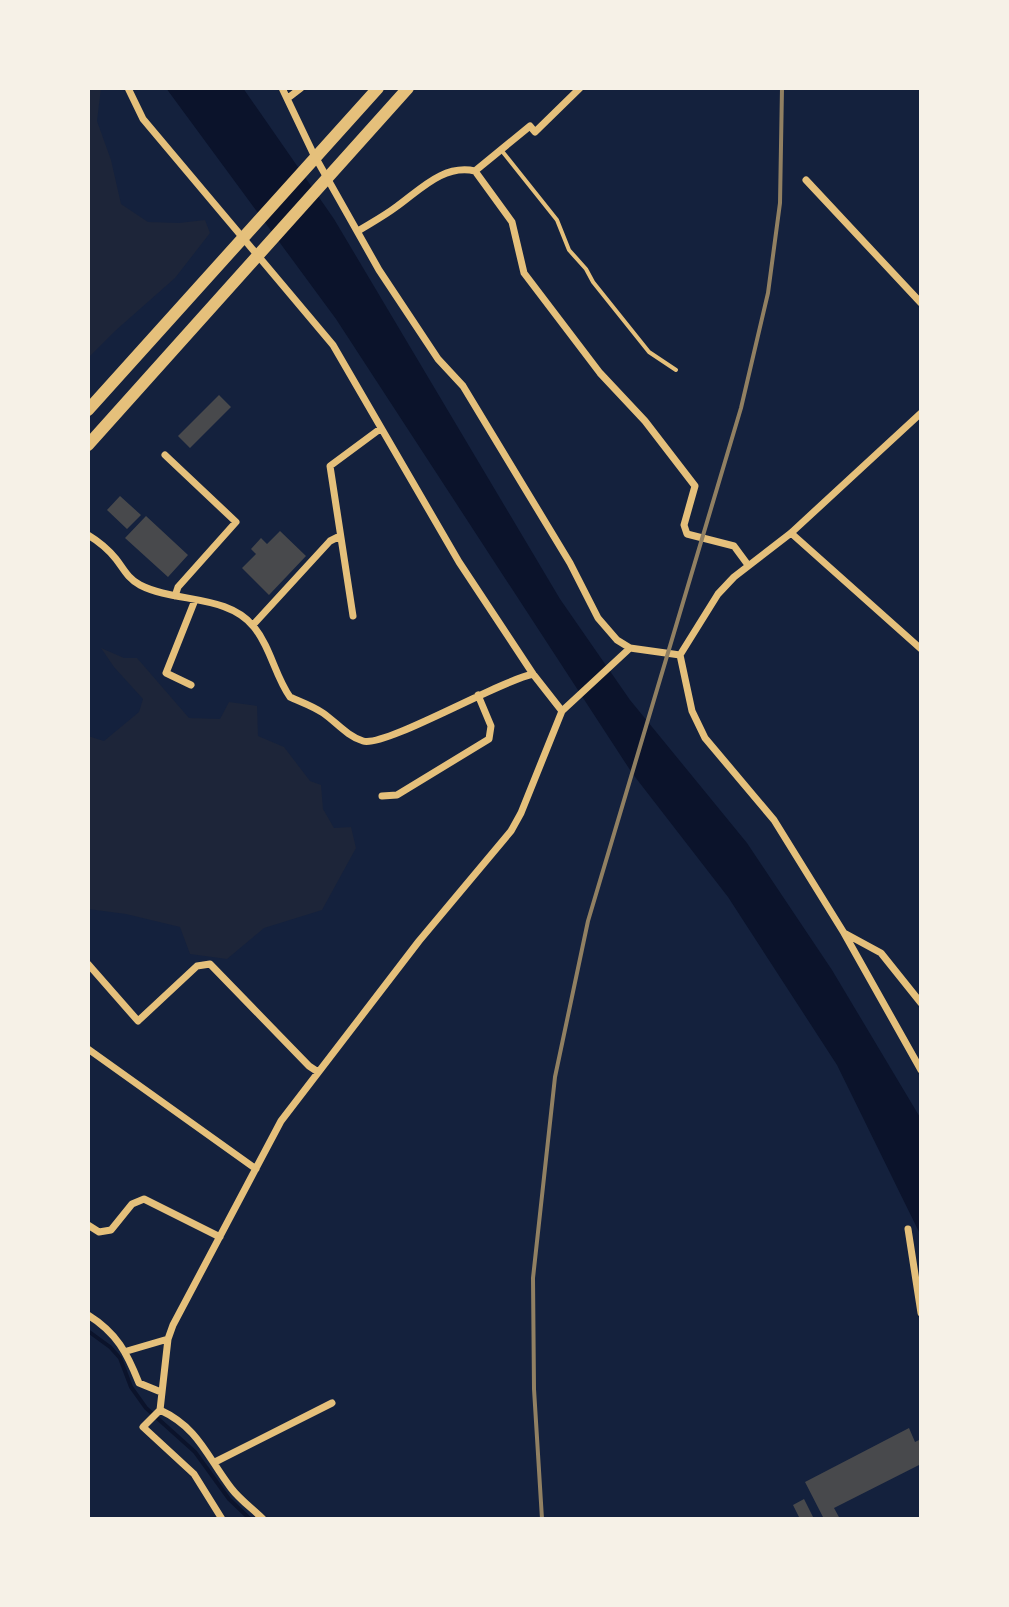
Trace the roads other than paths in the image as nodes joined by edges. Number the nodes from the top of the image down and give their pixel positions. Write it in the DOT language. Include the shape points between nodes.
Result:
graph roads {
  1 [pos="128,88"];
  2 [pos="282,88"];
  3 [pos="301,88"];
  4 [pos="378,88"];
  5 [pos="408,88"];
  6 [pos="580,88"];
  7 [pos="288,98"];
  8 [pos="500,149"];
  9 [pos="475,171"];
  10 [pos="806,180"];
  11 [pos="358,231"];
  12 [pos="921,303"];
  13 [pos="676,370"];
  14 [pos="88,410"];
  15 [pos="921,413"];
  16 [pos="380,429"];
  17 [pos="88,445"];
  18 [pos="165,455"];
  19 [pos="791,533"];
  20 [pos="88,535"];
  21 [pos="340,536"];
  22 [pos="748,565"];
  23 [pos="175,596"];
  24 [pos="195,600"];
  25 [pos="353,616"];
  26 [pos="253,625"];
  27 [pos="630,648"];
  28 [pos="921,649"];
  29 [pos="680,655"];
  30 [pos="533,674"];
  31 [pos="191,685"];
  32 [pos="478,695"];
  33 [pos="562,711"];
  34 [pos="382,796"];
  35 [pos="844,933"];
  36 [pos="88,964"];
  37 [pos="921,1003"];
  38 [pos="88,1049"];
  39 [pos="921,1070"];
  40 [pos="318,1072"];
  41 [pos="256,1169"];
  42 [pos="88,1225"];
  43 [pos="908,1229"];
  44 [pos="220,1237"];
  45 [pos="921,1313"];
  46 [pos="88,1315"];
  47 [pos="168,1339"];
  48 [pos="127,1351"];
  49 [pos="161,1392"];
  50 [pos="332,1403"];
  51 [pos="160,1410"];
  52 [pos="215,1462"];
  53 [pos="222,1519"];
  54 [pos="263,1519"];
  1 -- 16 [label="street" via="143,119 333,345"];
  2 -- 7 [label="street"];
  3 -- 7 [label="street"];
  4 -- 14 [label="highway"];
  5 -- 17 [label="highway"];
  6 -- 8 [label="street" via="535,132 530,126"];
  7 -- 11 [label="street"];
  8 -- 9 [label="street"];
  8 -- 13 [label="lane" via="557,220 569,250 630,329 649,352"];
  9 -- 11 [label="street" via="456,170 432,179"];
  9 -- 22 [label="street" via="512,222 524,273 695,486 684,525 687,534 734,546"];
  10 -- 12 [label="street"];
  11 -- 27 [label="street" via="402,307 463,386 598,618"];
  15 -- 19 [label="street"];
  16 -- 21 [label="street" via="330,466"];
  16 -- 30 [label="street"];
  18 -- 23 [label="street" via="236,522"];
  19 -- 22 [label="street"];
  19 -- 28 [label="street"];
  20 -- 23 [label="street" via="140,585"];
  21 -- 25 [label="street"];
  21 -- 26 [label="street"];
  22 -- 29 [label="street" via="718,594"];
  23 -- 24 [label="street"];
  24 -- 26 [label="street" via="233,611"];
  24 -- 31 [label="street" via="166,673"];
  26 -- 32 [label="street" via="290,697 316,708 366,743 391,737"];
  27 -- 29 [label="street"];
  27 -- 33 [label="street"];
  29 -- 35 [label="street" via="692,711 705,738 774,820"];
  30 -- 32 [label="street"];
  30 -- 33 [label="street"];
  32 -- 34 [label="street" via="491,726 489,739 397,795"];
  33 -- 40 [label="street" via="511,831"];
  35 -- 37 [label="street" via="881,953"];
  35 -- 39 [label="street"];
  36 -- 40 [label="street" via="138,1021 197,966 210,964"];
  38 -- 41 [label="street"];
  40 -- 41 [label="street" via="281,1121"];
  41 -- 44 [label="street"];
  42 -- 44 [label="street" via="99,1232 111,1230 132,1204 144,1199"];
  43 -- 45 [label="street"];
  44 -- 47 [label="street"];
  46 -- 48 [label="street"];
  47 -- 48 [label="street"];
  47 -- 49 [label="street"];
  48 -- 49 [label="street" via="139,1383"];
  49 -- 51 [label="street"];
  50 -- 52 [label="street"];
  51 -- 52 [label="street" via="199,1437"];
  51 -- 53 [label="street" via="143,1427 194,1474"];
  52 -- 54 [label="street" via="232,1490"];
}
